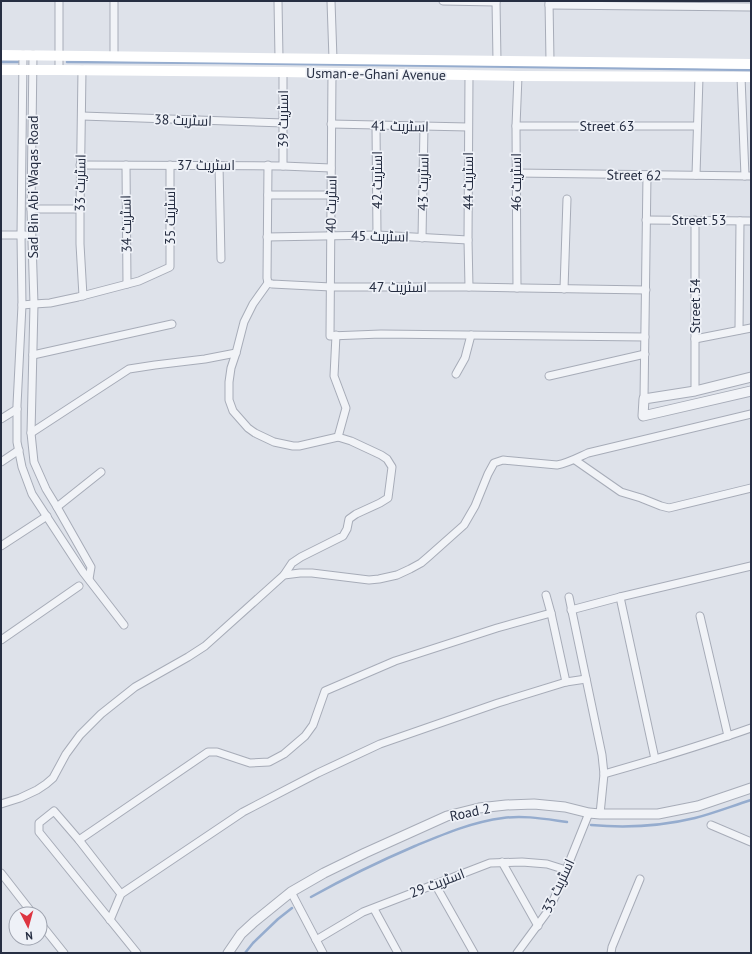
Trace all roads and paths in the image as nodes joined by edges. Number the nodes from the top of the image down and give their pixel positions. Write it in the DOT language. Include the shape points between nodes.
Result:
graph roads {
  1 [pos="58,1"];
  2 [pos="114,1"];
  3 [pos="278,1"];
  4 [pos="331,1"];
  5 [pos="443,1"];
  6 [pos="496,1"];
  7 [pos="549,3"];
  8 [pos="600,3"];
  9 [pos="654,3"];
  10 [pos="751,7"];
  11 [pos="1,55"];
  12 [pos="23,55"];
  13 [pos="34,55"];
  14 [pos="58,56"];
  15 [pos="114,56"];
  16 [pos="279,58"];
  17 [pos="333,59"];
  18 [pos="497,61"];
  19 [pos="550,61"];
  20 [pos="751,64"];
  21 [pos="1,70"];
  22 [pos="28,70"];
  23 [pos="59,70"];
  24 [pos="82,70"];
  25 [pos="283,72"];
  26 [pos="332,73"];
  27 [pos="469,75"];
  28 [pos="518,76"];
  29 [pos="699,77"];
  30 [pos="746,77"];
  31 [pos="82,116"];
  32 [pos="284,123"];
  33 [pos="331,124"];
  34 [pos="743,125"];
  35 [pos="751,125"];
  36 [pos="376,126"];
  37 [pos="424,126"];
  38 [pos="516,126"];
  39 [pos="697,126"];
  40 [pos="468,127"];
  41 [pos="80,165"];
  42 [pos="126,165"];
  43 [pos="170,165"];
  44 [pos="219,165"];
  45 [pos="268,166"];
  46 [pos="283,166"];
  47 [pos="331,168"];
  48 [pos="516,173"];
  49 [pos="647,175"];
  50 [pos="696,175"];
  51 [pos="748,176"];
  52 [pos="268,195"];
  53 [pos="331,195"];
  54 [pos="566,199"];
  55 [pos="31,209"];
  56 [pos="80,209"];
  57 [pos="646,220"];
  58 [pos="695,220"];
  59 [pos="740,221"];
  60 [pos="751,221"];
  61 [pos="1,235"];
  62 [pos="21,235"];
  63 [pos="32,235"];
  64 [pos="377,235"];
  65 [pos="330,236"];
  66 [pos="267,237"];
  67 [pos="422,238"];
  68 [pos="468,240"];
  69 [pos="221,259"];
  70 [pos="268,283"];
  71 [pos="127,284"];
  72 [pos="331,287"];
  73 [pos="469,288"];
  74 [pos="517,288"];
  75 [pos="564,289"];
  76 [pos="646,290"];
  77 [pos="83,296"];
  78 [pos="34,304"];
  79 [pos="22,305"];
  80 [pos="172,324"];
  81 [pos="751,328"];
  82 [pos="739,330"];
  83 [pos="333,335"];
  84 [pos="471,335"];
  85 [pos="645,337"];
  86 [pos="695,339"];
  87 [pos="236,353"];
  88 [pos="645,354"];
  89 [pos="33,355"];
  90 [pos="456,374"];
  91 [pos="549,376"];
  92 [pos="751,377"];
  93 [pos="695,391"];
  94 [pos="751,391"];
  95 [pos="644,400"];
  96 [pos="17,409"];
  97 [pos="751,414"];
  98 [pos="1,419"];
  99 [pos="31,434"];
  100 [pos="338,437"];
  101 [pos="19,450"];
  102 [pos="574,460"];
  103 [pos="1,462"];
  104 [pos="101,472"];
  105 [pos="751,488"];
  106 [pos="57,507"];
  107 [pos="47,516"];
  108 [pos="1,546"];
  109 [pos="751,566"];
  110 [pos="284,575"];
  111 [pos="89,579"];
  112 [pos="79,586"];
  113 [pos="546,595"];
  114 [pos="569,597"];
  115 [pos="620,597"];
  116 [pos="571,610"];
  117 [pos="551,613"];
  118 [pos="700,616"];
  119 [pos="124,625"];
  120 [pos="1,640"];
  121 [pos="586,679"];
  122 [pos="566,682"];
  123 [pos="751,728"];
  124 [pos="728,736"];
  125 [pos="655,759"];
  126 [pos="604,774"];
  127 [pos="751,788"];
  128 [pos="1,804"];
  129 [pos="589,813"];
  130 [pos="600,814"];
  131 [pos="711,825"];
  132 [pos="79,840"];
  133 [pos="751,842"];
  134 [pos="502,862"];
  135 [pos="566,870"];
  136 [pos="3,879"];
  137 [pos="640,879"];
  138 [pos="435,884"];
  139 [pos="291,892"];
  140 [pos="121,894"];
  141 [pos="26,906"];
  142 [pos="374,909"];
  143 [pos="110,920"];
  144 [pos="538,926"];
  145 [pos="48,933"];
  146 [pos="316,940"];
  147 [pos="64,953"];
  148 [pos="137,953"];
  149 [pos="228,953"];
  150 [pos="323,953"];
  151 [pos="398,953"];
  152 [pos="474,953"];
  153 [pos="517,953"];
  154 [pos="611,953"];
  1 -- 14 [label="street"];
  2 -- 15 [label="street"];
  3 -- 16 [label="street"];
  4 -- 17 [label="street"];
  5 -- 6 [label="street"];
  6 -- 18 [label="street"];
  7 -- 8 [label="street"];
  7 -- 19 [label="street"];
  8 -- 9 [label="street"];
  9 -- 10 [label="street"];
  11 -- 12 [label="main road, Usman-e-Ghani Avenue"];
  12 -- 13 [label="main road, Usman-e-Ghani Avenue"];
  12 -- 22 [label="street, Sad Bin Abi Waqas Road"];
  13 -- 14 [label="main road, Usman-e-Ghani Avenue"];
  13 -- 22 [label="street"];
  14 -- 15 [label="main road, Usman-e-Ghani Avenue"];
  14 -- 23 [label="street"];
  15 -- 16 [label="main road, Usman-e-Ghani Avenue"];
  16 -- 17 [label="main road, Usman-e-Ghani Avenue"];
  17 -- 18 [label="main road, Usman-e-Ghani Avenue"];
  18 -- 19 [label="main road, Usman-e-Ghani Avenue"];
  19 -- 20 [label="main road, Usman-e-Ghani Avenue"];
  21 -- 22 [label="main road, Usman-e-Ghani Avenue"];
  22 -- 23 [label="main road, Usman-e-Ghani Avenue"];
  22 -- 55 [label="street, Sad Bin Abi Waqas Road"];
  22 -- 62 [label="street, Sad Bin Abi Waqas Road"];
  23 -- 24 [label="main road, Usman-e-Ghani Avenue"];
  24 -- 25 [label="main road, Usman-e-Ghani Avenue"];
  24 -- 31 [label="street, اسٹریٹ 33"];
  25 -- 26 [label="main road, Usman-e-Ghani Avenue"];
  25 -- 32 [label="street, اسٹریٹ 39"];
  26 -- 27 [label="main road, Usman-e-Ghani Avenue"];
  26 -- 33 [label="street, اسٹریٹ 40"];
  27 -- 28 [label="main road, Usman-e-Ghani Avenue"];
  27 -- 40 [label="street, اسٹریٹ 44"];
  28 -- 29 [label="main road, Usman-e-Ghani Avenue"];
  28 -- 38 [label="street, اسٹریٹ 46"];
  29 -- 30 [label="main road, Usman-e-Ghani Avenue"];
  29 -- 39 [label="street"];
  30 -- 34 [label="street"];
  31 -- 32 [label="street, اسٹریٹ 38"];
  31 -- 41 [label="street, اسٹریٹ 33"];
  32 -- 46 [label="street, اسٹریٹ 39"];
  33 -- 36 [label="street, اسٹریٹ 41"];
  33 -- 47 [label="street, اسٹریٹ 40"];
  34 -- 35 [label="street"];
  34 -- 51 [label="street"];
  36 -- 37 [label="street, اسٹریٹ 41"];
  36 -- 64 [label="street, اسٹریٹ 42"];
  37 -- 40 [label="street, اسٹریٹ 41"];
  37 -- 67 [label="street, اسٹریٹ 43"];
  38 -- 39 [label="street, Street 63"];
  38 -- 48 [label="street, اسٹریٹ 46"];
  39 -- 50 [label="street"];
  40 -- 68 [label="street, اسٹریٹ 44"];
  41 -- 42 [label="street, اسٹریٹ 37"];
  41 -- 56 [label="street, اسٹریٹ 33"];
  42 -- 43 [label="street, اسٹریٹ 37"];
  42 -- 71 [label="street, اسٹریٹ 34"];
  43 -- 44 [label="street, اسٹریٹ 37"];
  43 -- 71 [label="street, اسٹریٹ 35" via="170,267"];
  44 -- 45 [label="street, اسٹریٹ 37"];
  44 -- 69 [label="street"];
  45 -- 46 [label="street, اسٹریٹ 37"];
  45 -- 52 [label="street"];
  46 -- 47 [label="street, اسٹریٹ 37"];
  47 -- 53 [label="street, اسٹریٹ 40"];
  48 -- 49 [label="street, Street 62"];
  48 -- 74 [label="street, اسٹریٹ 46"];
  49 -- 50 [label="street, Street 62"];
  49 -- 57 [label="street"];
  50 -- 51 [label="street, Street 62"];
  52 -- 53 [label="street"];
  52 -- 66 [label="street"];
  53 -- 65 [label="street, اسٹریٹ 40"];
  54 -- 75 [label="street"];
  55 -- 56 [label="street"];
  55 -- 63 [label="street, Sad Bin Abi Waqas Road"];
  56 -- 77 [label="street, اسٹریٹ 33"];
  57 -- 58 [label="street, Street 53"];
  57 -- 76 [label="street"];
  58 -- 59 [label="street, Street 53"];
  58 -- 86 [label="street, Street 54"];
  59 -- 60 [label="street, Street 53"];
  59 -- 82 [label="street"];
  61 -- 62 [label="street"];
  62 -- 63 [label="street"];
  62 -- 79 [label="street, Sad Bin Abi Waqas Road"];
  63 -- 78 [label="street, Sad Bin Abi Waqas Road"];
  64 -- 65 [label="street, اسٹریٹ 45"];
  64 -- 67 [label="street, اسٹریٹ 45"];
  65 -- 66 [label="street, اسٹریٹ 45"];
  65 -- 72 [label="street, اسٹریٹ 40"];
  66 -- 70 [label="street"];
  67 -- 68 [label="street, اسٹریٹ 45"];
  68 -- 73 [label="street, اسٹریٹ 44"];
  70 -- 72 [label="street, اسٹریٹ 47"];
  70 -- 87 [label="street" via="244,322"];
  71 -- 77 [label="street"];
  72 -- 73 [label="street, اسٹریٹ 47"];
  72 -- 83 [label="street, اسٹریٹ 40"];
  73 -- 74 [label="street, اسٹریٹ 47"];
  74 -- 75 [label="street, اسٹریٹ 47"];
  75 -- 76 [label="street, اسٹریٹ 47"];
  76 -- 85 [label="street"];
  77 -- 78 [label="street"];
  78 -- 79 [label="street"];
  78 -- 89 [label="street, Sad Bin Abi Waqas Road"];
  79 -- 96 [label="street, Sad Bin Abi Waqas Road"];
  80 -- 89 [label="street"];
  81 -- 82 [label="street"];
  82 -- 86 [label="street"];
  83 -- 84 [label="street"];
  83 -- 100 [label="street, اسٹریٹ 40" via="334,376 346,408"];
  84 -- 85 [label="street"];
  84 -- 90 [label="street" via="465,358"];
  85 -- 88 [label="street"];
  86 -- 93 [label="street, Street 54"];
  87 -- 99 [label="street" via="129,369"];
  87 -- 100 [label="street" via="230,374 229,400 233,411 252,430 274,442 293,446"];
  88 -- 91 [label="street"];
  88 -- 95 [label="street"];
  89 -- 99 [label="street, Sad Bin Abi Waqas Road"];
  92 -- 93 [label="street"];
  93 -- 95 [label="street"];
  94 -- 95 [label="street" via="642,416"];
  96 -- 98 [label="street"];
  96 -- 101 [label="street, Sad Bin Abi Waqas Road"];
  97 -- 102 [label="street" via="588,453"];
  99 -- 106 [label="street, Sad Bin Abi Waqas Road" via="34,462"];
  100 -- 110 [label="street" via="387,458 392,467 388,498 349,519 343,536 301,557 292,563"];
  101 -- 103 [label="street"];
  101 -- 107 [label="street, Sad Bin Abi Waqas Road" via="32,494"];
  102 -- 105 [label="street" via="621,492 669,508"];
  102 -- 110 [label="street" via="556,465 503,460 494,463 464,525 420,563 397,575 369,580 312,573"];
  104 -- 106 [label="street"];
  106 -- 111 [label="street, Sad Bin Abi Waqas Road" via="91,567"];
  107 -- 108 [label="street"];
  107 -- 111 [label="street, Sad Bin Abi Waqas Road"];
  109 -- 115 [label="street"];
  110 -- 128 [label="street" via="205,646 136,687 101,714 80,735 53,778 46,784 20,798"];
  111 -- 119 [label="street, Sad Bin Abi Waqas Road"];
  112 -- 120 [label="street"];
  113 -- 117 [label="street"];
  114 -- 116 [label="street"];
  115 -- 116 [label="street"];
  115 -- 125 [label="street"];
  116 -- 121 [label="street"];
  117 -- 122 [label="street"];
  117 -- 132 [label="street" via="395,661 325,691 313,725 305,736 284,754 268,762 250,763 217,752 208,752"];
  118 -- 124 [label="street"];
  121 -- 122 [label="street"];
  121 -- 126 [label="street"];
  122 -- 140 [label="street" via="380,744 318,773 243,812"];
  123 -- 124 [label="street"];
  124 -- 125 [label="street"];
  125 -- 126 [label="street"];
  126 -- 130 [label="street"];
  127 -- 130 [label="street, Road 2" via="698,806 658,814"];
  129 -- 130 [label="street, Road 2"];
  129 -- 135 [label="street, اسٹریٹ 33"];
  129 -- 139 [label="street, Road 2" via="565,807 534,804 479,808 447,816 351,859"];
  131 -- 133 [label="street"];
  132 -- 140 [label="street"];
  132 -- 143 [label="street" via="54,811 39,823 40,832"];
  134 -- 135 [label="street, اسٹریٹ 29" via="547,864"];
  134 -- 138 [label="street, اسٹریٹ 29" via="490,863"];
  134 -- 144 [label="street"];
  135 -- 144 [label="street, اسٹریٹ 33" via="548,911"];
  136 -- 141 [label="street"];
  137 -- 154 [label="street"];
  138 -- 142 [label="street, اسٹریٹ 29"];
  138 -- 152 [label="street"];
  139 -- 146 [label="street"];
  139 -- 149 [label="street, Road 2" via="241,934"];
  140 -- 143 [label="street"];
  142 -- 146 [label="street, اسٹریٹ 29" via="364,912"];
  142 -- 151 [label="street"];
  143 -- 148 [label="street"];
  144 -- 153 [label="street, اسٹریٹ 33"];
  145 -- 147 [label="street"];
  146 -- 150 [label="street"];
}
